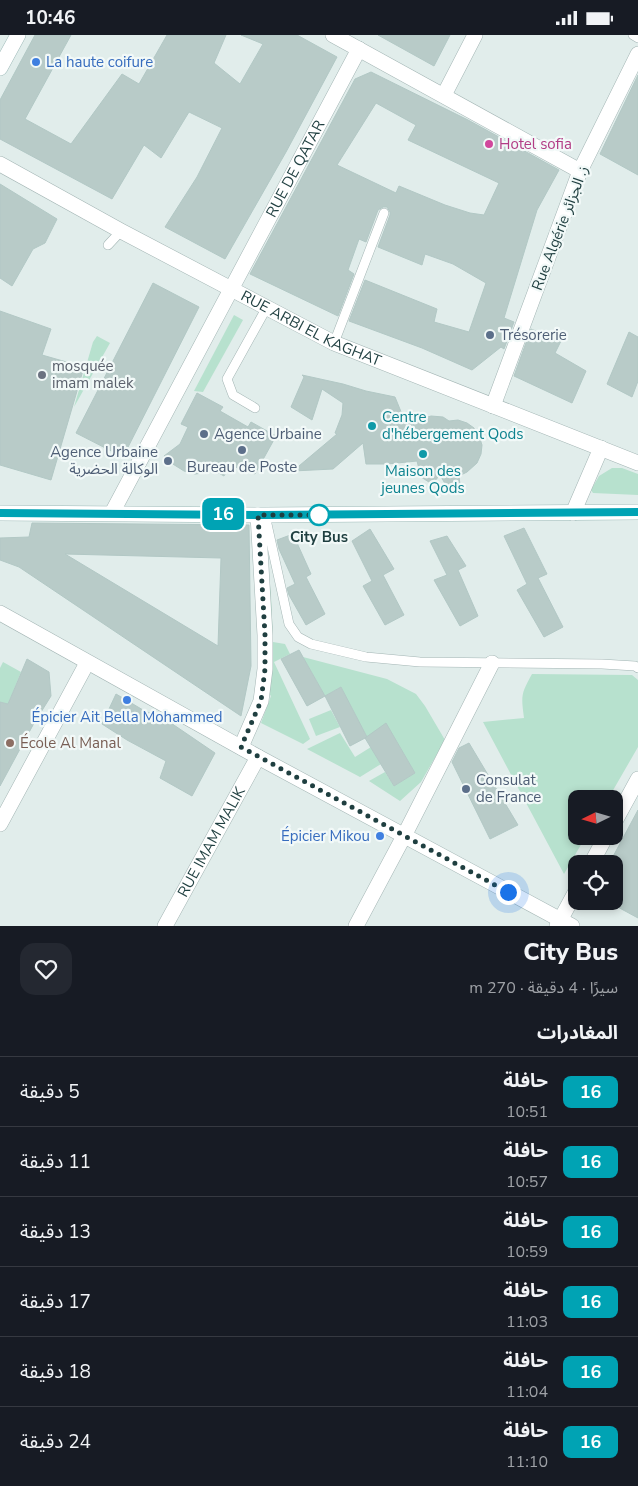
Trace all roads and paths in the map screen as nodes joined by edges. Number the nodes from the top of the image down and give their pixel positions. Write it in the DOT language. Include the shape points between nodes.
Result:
graph roads {
  1 [pos="18,35"];
  2 [pos="333,35"];
  3 [pos="475,35"];
  4 [pos="633,35"];
  5 [pos="638,38"];
  6 [pos="359,49"];
  7 [pos="638,54"];
  8 [pos="0,68"];
  9 [pos="444,95"];
  10 [pos="0,164"];
  11 [pos="580,171"];
  12 [pos="384,213"];
  13 [pos="121,231"];
  14 [pos="108,245"];
  15 [pos="231,288"];
  16 [pos="267,307"];
  17 [pos="334,343"];
  18 [pos="493,406"];
  19 [pos="254,408"];
  20 [pos="601,448"];
  21 [pos="638,463"];
  22 [pos="638,512"];
  23 [pos="0,513"];
  24 [pos="112,513"];
  25 [pos="573,513"];
  26 [pos="262,515"];
  27 [pos="0,613"];
  28 [pos="87,663"];
  29 [pos="492,663"];
  30 [pos="638,668"];
  31 [pos="241,747"];
  32 [pos="258,757"];
  33 [pos="638,779"];
  34 [pos="623,806"];
  35 [pos="0,823"];
  36 [pos="404,836"];
  37 [pos="569,910"];
  38 [pos="563,924"];
  39 [pos="165,926"];
  40 [pos="356,926"];
  1 -- 8 [label="street"];
  2 -- 6 [label="street"];
  3 -- 9 [label="street"];
  4 -- 5 [label="lane"];
  6 -- 9 [label="street"];
  6 -- 15 [label="street, RUE DE QATAR"];
  7 -- 11 [label="street, Rue Algérie ز. الجزائر"];
  9 -- 11 [label="street"];
  10 -- 13 [label="street, RUE ARBI EL KAGHAT"];
  11 -- 18 [label="street, Rue Algérie ز. الجزائر"];
  12 -- 17 [label="lane"];
  13 -- 14 [label="lane"];
  13 -- 15 [label="street, RUE ARBI EL KAGHAT"];
  15 -- 16 [label="street, RUE ARBI EL KAGHAT"];
  15 -- 24 [label="street, RUE DE QATAR"];
  16 -- 17 [label="street, RUE ARBI EL KAGHAT"];
  16 -- 19 [label="lane" via="227,379 234,395"];
  17 -- 18 [label="street, RUE ARBI EL KAGHAT"];
  18 -- 20 [label="street, RUE ARBI EL KAGHAT"];
  20 -- 21 [label="street, RUE ARBI EL KAGHAT"];
  20 -- 25 [label="street"];
  22 -- 25 [label="street"];
  23 -- 24 [label="street"];
  24 -- 26 [label="street"];
  25 -- 26 [label="street"];
  26 -- 29 [label="lane" via="289,624 298,637 311,645 366,657 420,663"];
  26 -- 31 [label="street" via="265,669 261,701"];
  27 -- 28 [label="street"];
  28 -- 31 [label="street"];
  28 -- 35 [label="street"];
  29 -- 30 [label="lane" via="602,664"];
  29 -- 36 [label="street"];
  31 -- 32 [label="street"];
  32 -- 36 [label="street"];
  32 -- 39 [label="street, RUE IMAM MALIK"];
  33 -- 34 [label="street"];
  36 -- 38 [label="street"];
  36 -- 40 [label="street"];
  37 -- 38 [label="street"];
}
